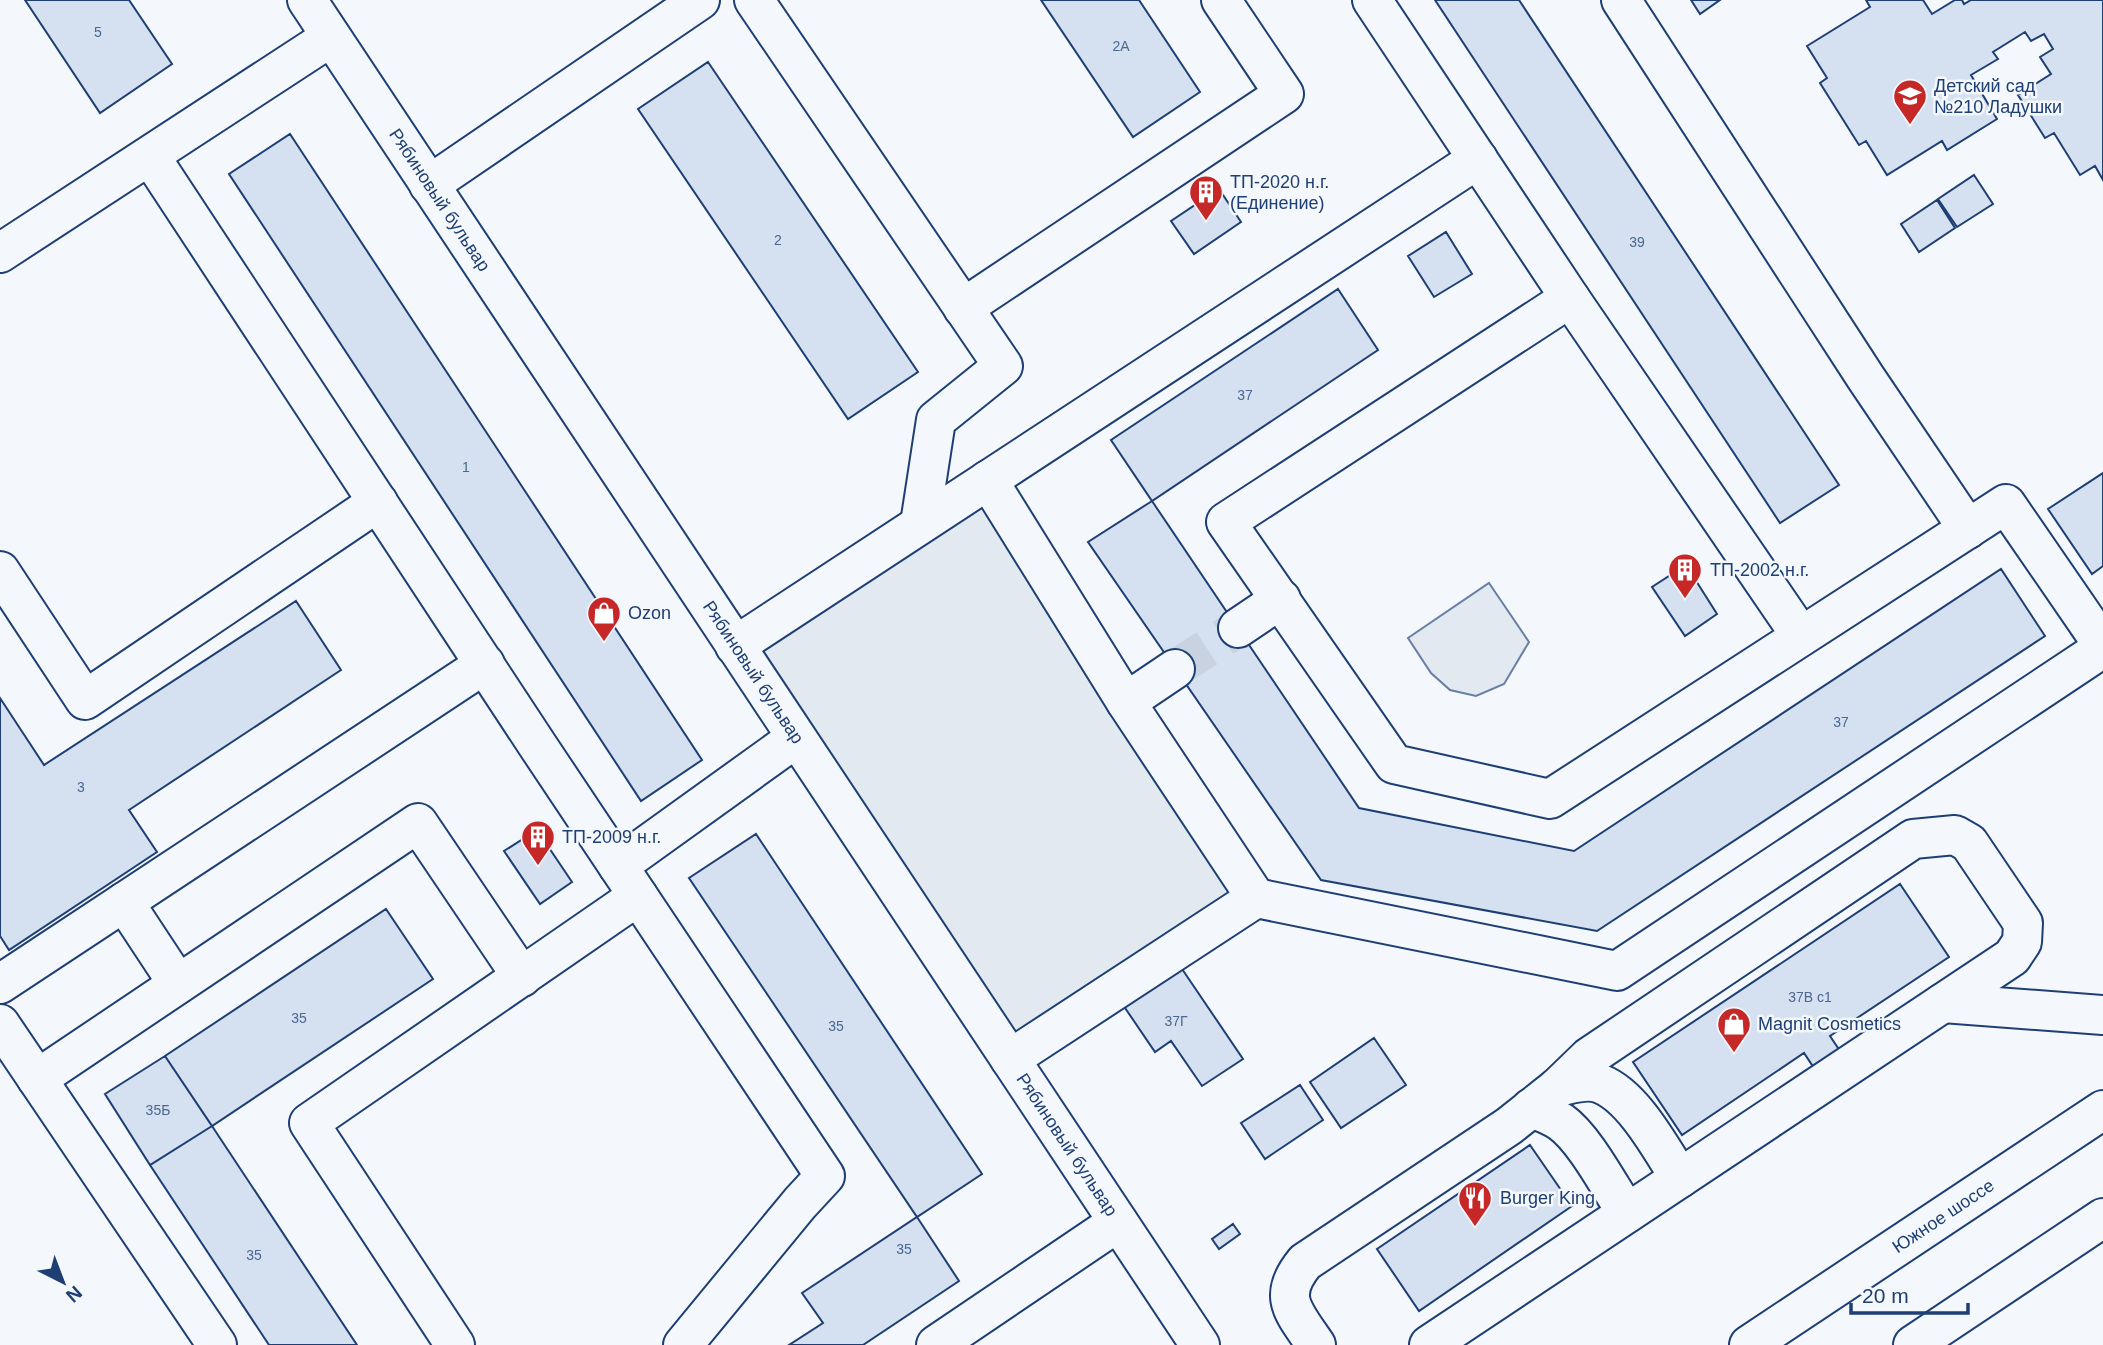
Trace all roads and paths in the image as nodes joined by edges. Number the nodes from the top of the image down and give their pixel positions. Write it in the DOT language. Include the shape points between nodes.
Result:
graph roads {
  1 [pos="307,0"];
  2 [pos="700,0"];
  3 [pos="754,0"];
  4 [pos="1221,0"];
  5 [pos="1372,0"];
  6 [pos="1621,0"];
  7 [pos="331,37"];
  8 [pos="150,156"];
  9 [pos="1478,159"];
  10 [pos="429,185"];
  11 [pos="0,253"];
  12 [pos="1570,298"];
  13 [pos="963,309"];
  14 [pos="988,480"];
  15 [pos="378,502"];
  16 [pos="920,524"];
  17 [pos="1968,529"];
  18 [pos="0,571"];
  19 [pos="1282,599"];
  20 [pos="1238,628"];
  21 [pos="1801,636"];
  22 [pos="736,646"];
  23 [pos="2103,647"];
  24 [pos="485,664"];
  25 [pos="1175,669"];
  26 [pos="1126,702"];
  27 [pos="796,738"];
  28 [pos="628,881"];
  29 [pos="1256,898"];
  30 [pos="124,902"];
  31 [pos="522,977"];
  32 [pos="0,984"];
  33 [pos="178,984"];
  34 [pos="1943,1003"];
  35 [pos="2103,1016"];
  36 [pos="0,1024"];
  37 [pos="1010,1059"];
  38 [pos="37,1079"];
  39 [pos="1544,1098"];
  40 [pos="2103,1110"];
  41 [pos="1680,1178"];
  42 [pos="1627,1213"];
  43 [pos="2103,1218"];
  44 [pos="1118,1222"];
  45 [pos="450,1343"];
  46 [pos="217,1345"];
  47 [pos="683,1345"];
  48 [pos="936,1345"];
  49 [pos="1200,1345"];
  50 [pos="1316,1345"];
  51 [pos="1429,1345"];
  52 [pos="1749,1345"];
  53 [pos="1913,1345"];
  1 -- 7 [label="street, Рябиновый бульвар"];
  2 -- 10 [label="street"];
  3 -- 13 [label="street"];
  4 -- 13 [label="street" via="1284,94"];
  5 -- 9 [label="street"];
  6 -- 17 [label="street"];
  7 -- 8 [label="street"];
  7 -- 10 [label="street, Рябиновый бульвар"];
  8 -- 11 [label="street"];
  8 -- 15 [label="street"];
  9 -- 12 [label="street"];
  9 -- 14 [label="street"];
  10 -- 22 [label="street, Рябиновый бульвар"];
  12 -- 19 [label="street" via="1227,522"];
  12 -- 21 [label="street"];
  13 -- 16 [label="street" via="1003,366 936,420"];
  14 -- 16 [label="street"];
  14 -- 26 [label="street"];
  15 -- 18 [label="street" via="85,700"];
  15 -- 24 [label="street"];
  16 -- 22 [label="street"];
  17 -- 21 [label="street"];
  17 -- 23 [label="street" via="2006,504"];
  19 -- 20 [label="street"];
  19 -- 21 [label="street" via="1394,764 1550,799"];
  22 -- 27 [label="street, Рябиновый бульвар"];
  23 -- 29 [label="street" via="1617,971"];
  24 -- 28 [label="street"];
  24 -- 30 [label="street"];
  25 -- 26 [label="street"];
  26 -- 29 [label="street"];
  27 -- 28 [label="street"];
  27 -- 37 [label="street, Рябиновый бульвар"];
  28 -- 31 [label="street"];
  28 -- 47 [label="street" via="825,1176"];
  29 -- 37 [label="street"];
  30 -- 32 [label="street"];
  30 -- 33 [label="street"];
  31 -- 33 [label="street" via="418,823"];
  31 -- 45 [label="street" via="309,1123"];
  33 -- 38 [label="street"];
  34 -- 35 [label="street"];
  34 -- 39 [label="street" via="2012,957 2022,942 2022,923 1969,844 1955,835 1913,839 1588,1057"];
  34 -- 41 [label="street"];
  36 -- 38 [label="street"];
  37 -- 44 [label="street, Рябиновый бульвар"];
  38 -- 46 [label="street"];
  39 -- 41 [label="street" via="1583,1081 1600,1083 1640,1118"];
  39 -- 42 [label="street" via="1548,1114 1577,1136"];
  39 -- 50 [label="street" via="1305,1262 1294,1275 1290,1306"];
  40 -- 52 [label="street, Южное шоссе"];
  41 -- 42 [label="street"];
  42 -- 51 [label="street"];
  43 -- 53 [label="street"];
  44 -- 48 [label="street"];
  44 -- 49 [label="street, Рябиновый бульвар"];
}
